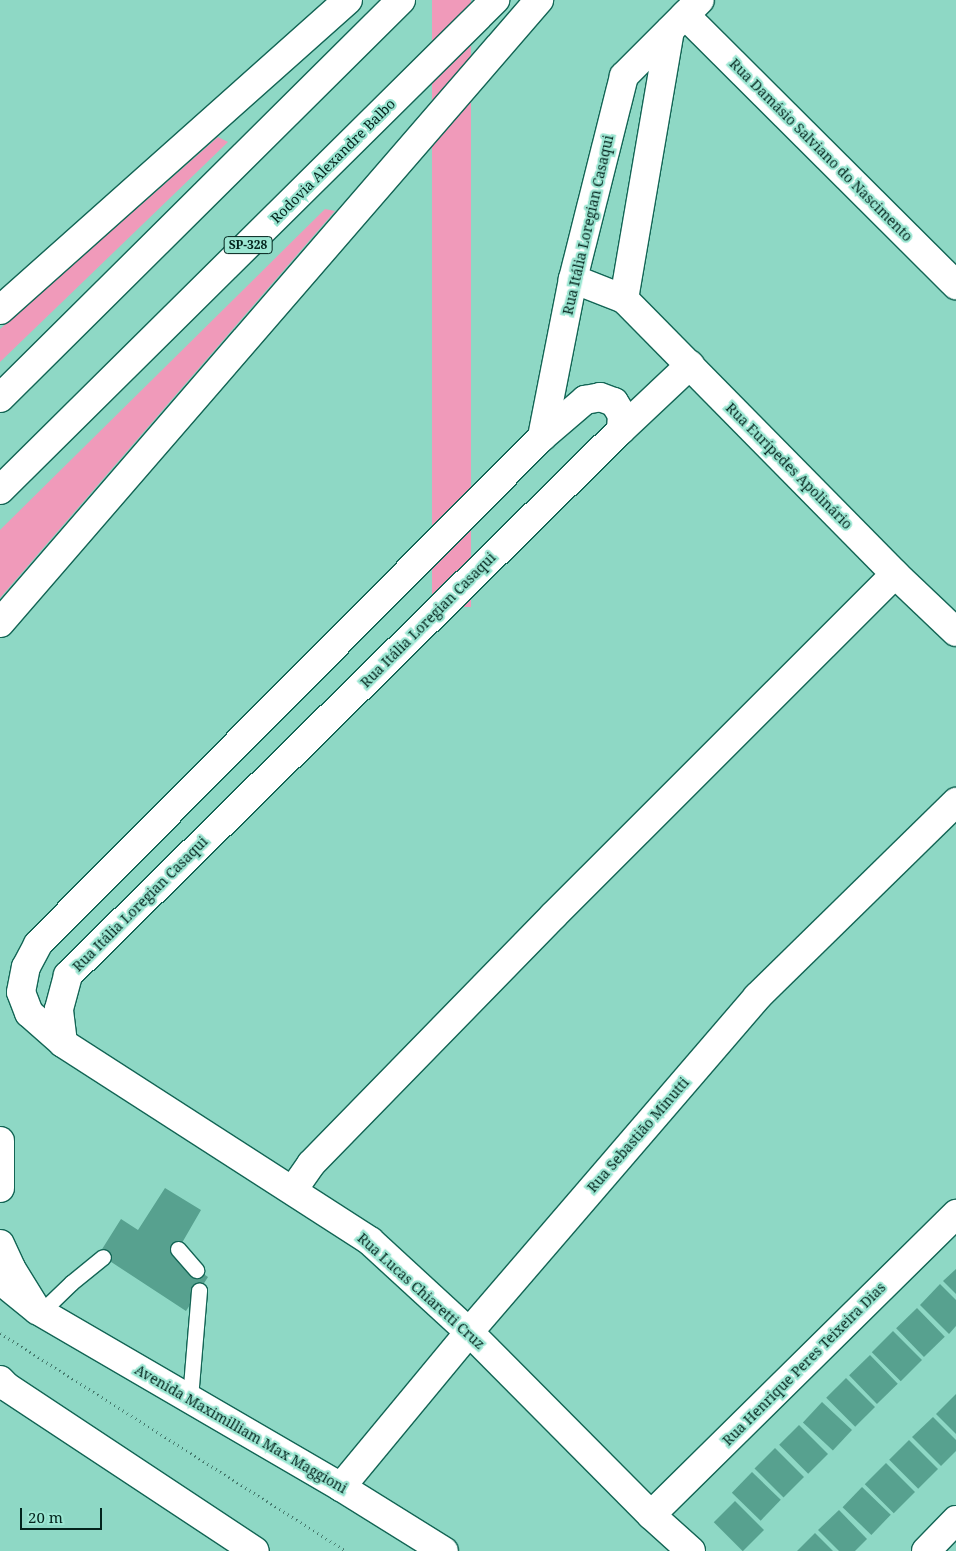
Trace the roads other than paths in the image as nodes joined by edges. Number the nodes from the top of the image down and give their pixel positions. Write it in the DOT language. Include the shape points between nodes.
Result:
graph roads {
  1 [pos="348,0"];
  2 [pos="401,0"];
  3 [pos="495,0"];
  4 [pos="539,0"];
  5 [pos="685,15"];
  6 [pos="573,279"];
  7 [pos="956,286"];
  8 [pos="624,299"];
  9 [pos="0,310"];
  10 [pos="690,366"];
  11 [pos="0,398"];
  12 [pos="621,430"];
  13 [pos="542,437"];
  14 [pos="0,490"];
  15 [pos="895,574"];
  16 [pos="0,623"];
  17 [pos="956,632"];
  18 [pos="956,802"];
  19 [pos="63,1044"];
  20 [pos="0,1141"];
  21 [pos="0,1188"];
  22 [pos="293,1190"];
  23 [pos="956,1214"];
  24 [pos="0,1244"];
  25 [pos="178,1249"];
  26 [pos="103,1257"];
  27 [pos="196,1270"];
  28 [pos="0,1280"];
  29 [pos="200,1290"];
  30 [pos="39,1311"];
  31 [pos="469,1332"];
  32 [pos="2,1385"];
  33 [pos="190,1398"];
  34 [pos="341,1487"];
  35 [pos="651,1515"];
  36 [pos="956,1520"];
  37 [pos="255,1551"];
  38 [pos="444,1551"];
  39 [pos="691,1551"];
  40 [pos="926,1551"];
  1 -- 9 [label="main road"];
  2 -- 11 [label="main road"];
  3 -- 14 [label="main road, Rodovia Alexandre Balbo / SP-328"];
  4 -- 16 [label="main road"];
  5 -- 6 [label="main road, Rua Itália Loregian Casaqui" via="624,76"];
  5 -- 7 [label="main road, Rua Damásio Salviano do Nascimento"];
  5 -- 8 [label="main road"];
  6 -- 8 [label="main road"];
  6 -- 13 [label="main road, Rua Itália Loregian Casaqui"];
  8 -- 10 [label="main road, Rua Eurípedes Apolinário"];
  10 -- 12 [label="main road, Rua Itália Loregian Casaqui"];
  10 -- 15 [label="main road, Rua Eurípedes Apolinário"];
  12 -- 13 [label="main road" via="622,415 614,402 600,396 586,400"];
  12 -- 19 [label="main road, Rua Itália Loregian Casaqui" via="68,975 59,1009"];
  13 -- 19 [label="main road" via="38,944 26,967 21,992 29,1013"];
  15 -- 17 [label="main road, Rua Eurípedes Apolinário"];
  15 -- 22 [label="main road" via="554,914 310,1164"];
  18 -- 31 [label="main road, Rua Sebastião Minutti" via="757,997"];
  19 -- 22 [label="main road, Rua Lucas Chiaretti Cruz"];
  20 -- 21 [label="main road"];
  22 -- 31 [label="main road, Rua Lucas Chiaretti Cruz" via="370,1241"];
  23 -- 35 [label="main road, Rua Henrique Peres Teixeira Dias"];
  24 -- 30 [label="main road" via="11,1268"];
  25 -- 27 [label="lane"];
  26 -- 30 [label="lane"];
  28 -- 30 [label="main road, Avenida Maximilliam Max Maggioni"];
  29 -- 33 [label="lane"];
  30 -- 33 [label="main road, Avenida Maximilliam Max Maggioni"];
  31 -- 34 [label="main road, Rua Sebastião Minutti"];
  31 -- 35 [label="main road, Rua Lucas Chiaretti Cruz"];
  32 -- 37 [label="main road"];
  33 -- 34 [label="main road, Avenida Maximilliam Max Maggioni"];
  34 -- 38 [label="main road, Avenida Maximilliam Max Maggioni"];
  35 -- 39 [label="main road, Rua Lucas Chiaretti Cruz"];
  36 -- 40 [label="main road"];
}
